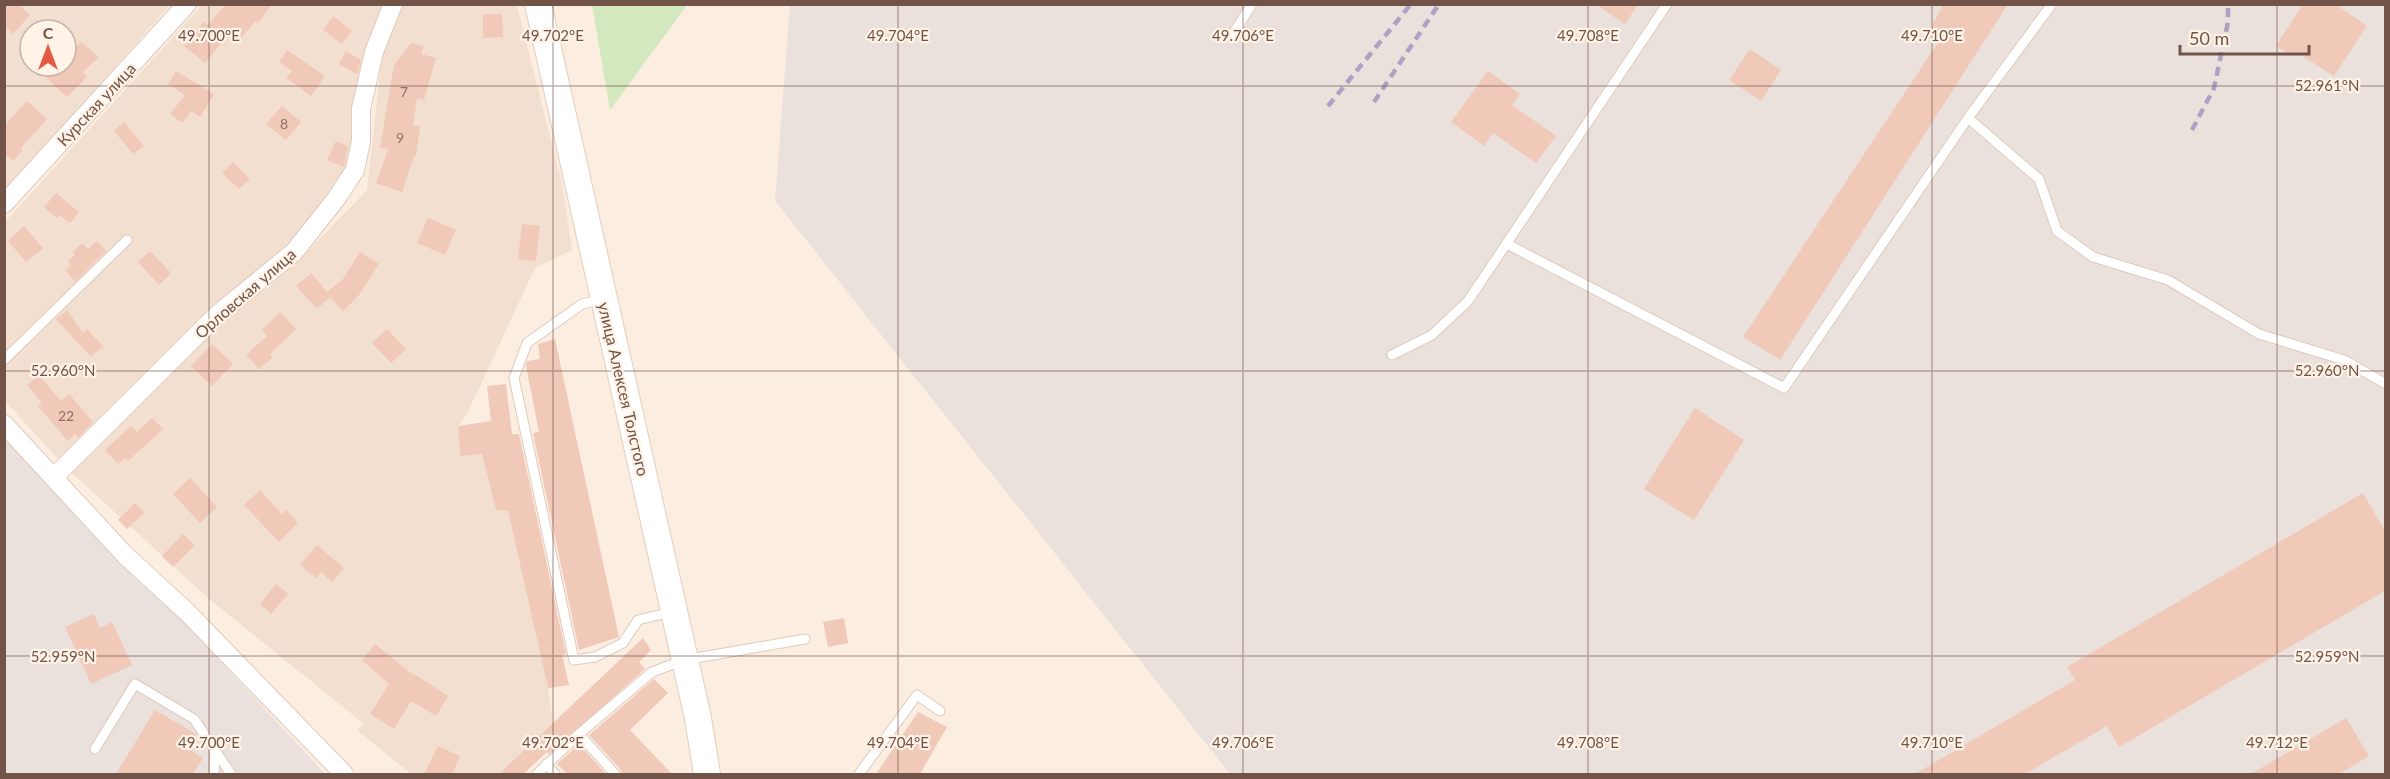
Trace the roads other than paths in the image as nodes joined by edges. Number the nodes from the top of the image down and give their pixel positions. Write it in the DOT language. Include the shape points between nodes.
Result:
graph roads {
  1 [pos="187,4"];
  2 [pos="393,4"];
  3 [pos="538,4"];
  4 [pos="1252,4"];
  5 [pos="1667,4"];
  6 [pos="2052,4"];
  7 [pos="1233,34"];
  8 [pos="1968,118"];
  9 [pos="4,204"];
  10 [pos="127,240"];
  11 [pos="1507,244"];
  12 [pos="604,299"];
  13 [pos="1392,355"];
  14 [pos="4,360"];
  15 [pos="2385,384"];
  16 [pos="4,424"];
  17 [pos="54,477"];
  18 [pos="674,612"];
  19 [pos="806,639"];
  20 [pos="684,660"];
  21 [pos="940,711"];
  22 [pos="579,734"];
  23 [pos="95,749"];
  24 [pos="215,749"];
  25 [pos="546,764"];
  26 [pos="214,774"];
  27 [pos="231,774"];
  28 [pos="344,774"];
  29 [pos="537,774"];
  30 [pos="555,774"];
  31 [pos="615,774"];
  32 [pos="706,774"];
  33 [pos="859,774"];
  1 -- 9 [label="street, Курская улица"];
  2 -- 17 [label="street, Орловская улица" via="374,52 361,109 361,141 355,170 336,199 294,252 218,314"];
  3 -- 12 [label="street, улица Алексея Толстого"];
  4 -- 7 [label="lane"];
  5 -- 11 [label="lane"];
  6 -- 8 [label="lane"];
  8 -- 11 [label="lane" via="1784,388"];
  8 -- 15 [label="lane" via="2039,179 2057,231 2093,256 2168,280 2259,334 2344,360"];
  10 -- 14 [label="lane"];
  11 -- 13 [label="lane" via="1461,308 1432,335"];
  12 -- 18 [label="street, улица Алексея Толстого"];
  12 -- 18 [label="lane" via="582,304 527,343 514,378 574,660 595,657 623,643 638,620"];
  16 -- 17 [label="street"];
  17 -- 28 [label="street" via="125,555"];
  18 -- 20 [label="street, улица Алексея Толстого"];
  19 -- 20 [label="lane"];
  20 -- 22 [label="lane" via="652,672"];
  20 -- 32 [label="street, улица Алексея Толстого"];
  21 -- 33 [label="lane" via="917,695"];
  22 -- 25 [label="lane"];
  22 -- 31 [label="lane"];
  23 -- 24 [label="lane" via="135,684 194,719"];
  24 -- 26 [label="lane"];
  24 -- 27 [label="lane"];
  25 -- 29 [label="lane"];
  25 -- 30 [label="lane"];
}
